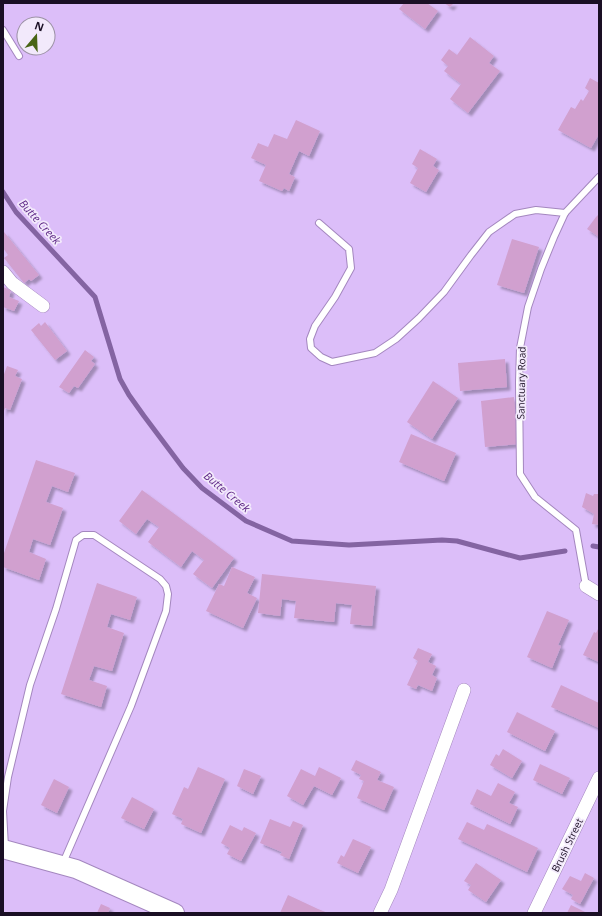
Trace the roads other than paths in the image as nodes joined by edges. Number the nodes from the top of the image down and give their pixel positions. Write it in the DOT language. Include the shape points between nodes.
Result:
graph roads {
  1 [pos="3,30"];
  2 [pos="16,51"];
  3 [pos="599,177"];
  4 [pos="565,213"];
  5 [pos="319,223"];
  6 [pos="3,272"];
  7 [pos="43,306"];
  8 [pos="586,586"];
  9 [pos="599,594"];
  10 [pos="464,690"];
  11 [pos="599,778"];
  12 [pos="4,849"];
  13 [pos="62,865"];
  14 [pos="175,913"];
  15 [pos="380,913"];
  16 [pos="534,913"];
  1 -- 2 [label="lane"];
  3 -- 4 [label="lane, Sanctuary Road"];
  4 -- 5 [label="lane" via="536,210 515,214 489,232 444,292 396,339 375,353 332,362 311,348 310,339 315,326 352,268 349,249"];
  4 -- 8 [label="lane, Sanctuary Road" via="528,308 520,348 520,474 535,497 576,530"];
  6 -- 7 [label="street" via="12,283"];
  8 -- 9 [label="street"];
  10 -- 15 [label="street" via="391,890"];
  11 -- 16 [label="street, Brush Street"];
  12 -- 13 [label="main road"];
  12 -- 13 [label="lane" via="3,811 8,777 30,684 76,540 83,535 94,536 160,580 166,586 168,594 166,611 132,706"];
  13 -- 14 [label="main road"];
}
